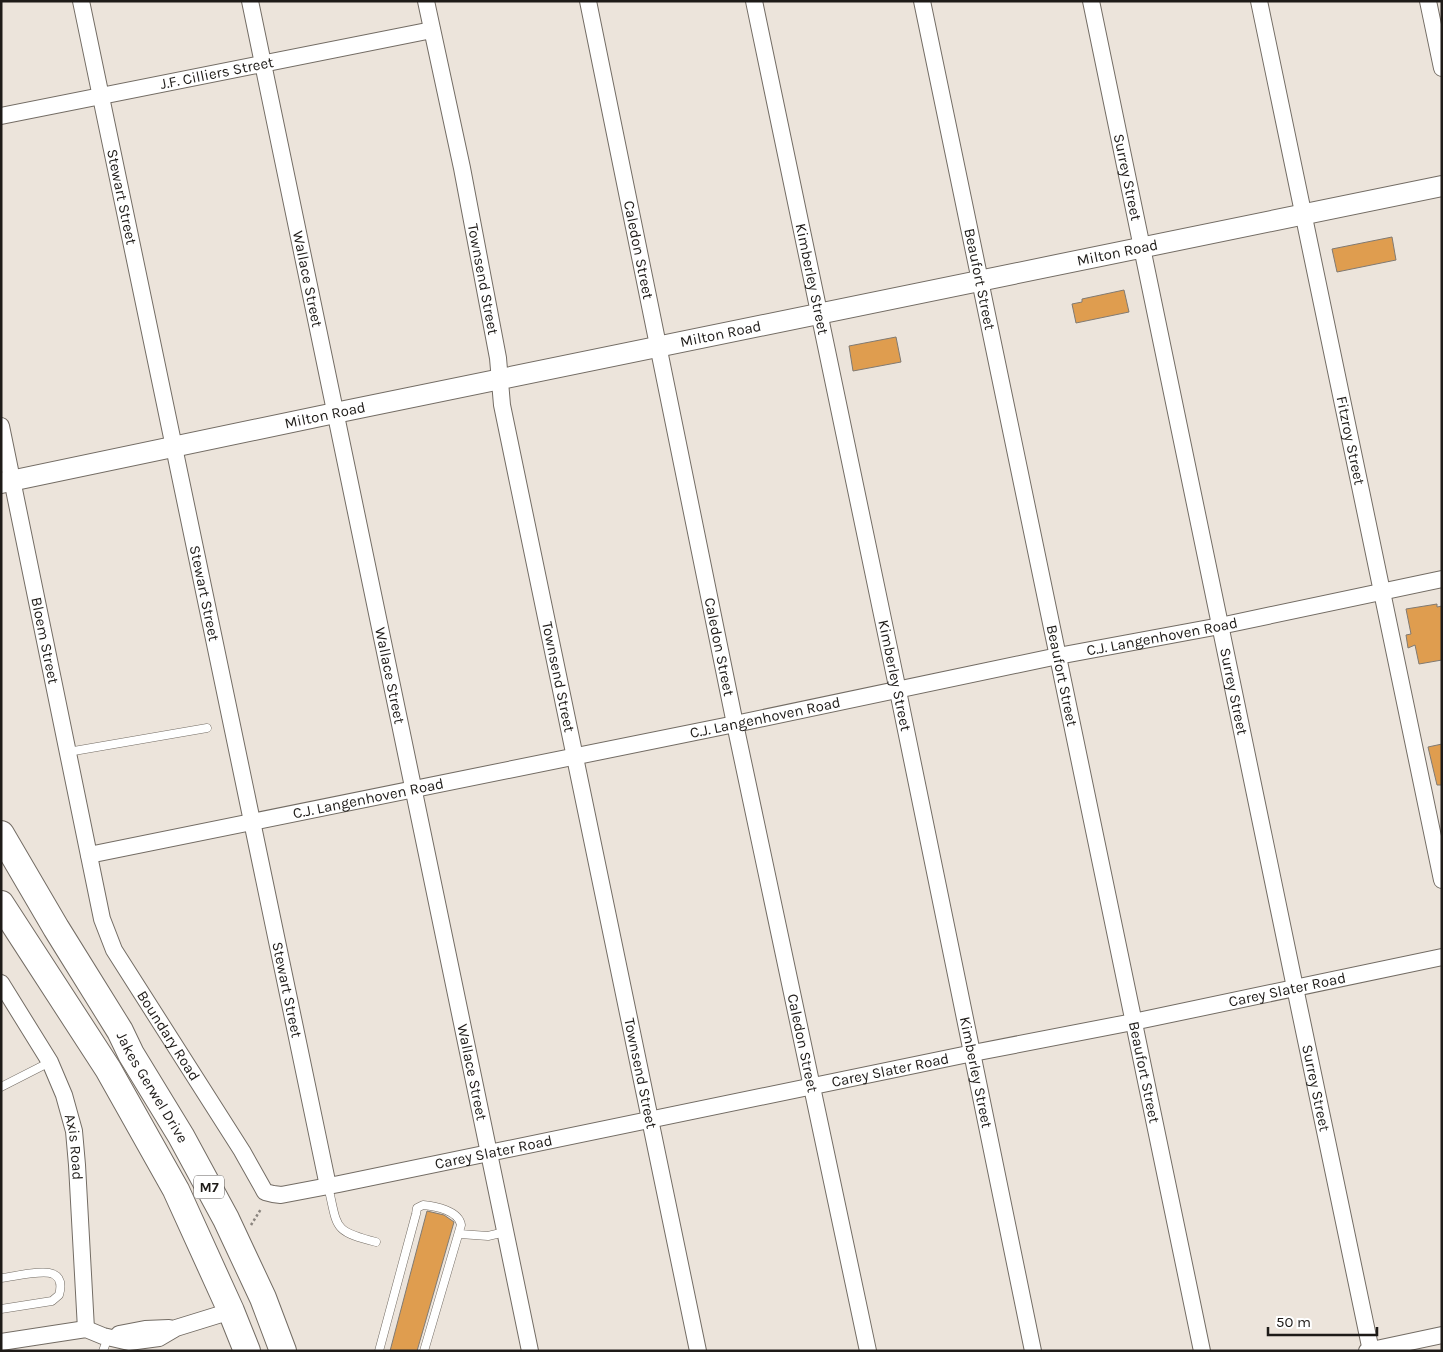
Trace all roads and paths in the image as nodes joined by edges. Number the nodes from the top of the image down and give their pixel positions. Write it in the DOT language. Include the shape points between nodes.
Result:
graph roads {
  1 [pos="81,1"];
  2 [pos="250,1"];
  3 [pos="426,1"];
  4 [pos="588,1"];
  5 [pos="754,1"];
  6 [pos="922,1"];
  7 [pos="1091,1"];
  8 [pos="1259,1"];
  9 [pos="1428,1"];
  10 [pos="432,30"];
  11 [pos="263,65"];
  12 [pos="1442,68"];
  13 [pos="101,97"];
  14 [pos="1,116"];
  15 [pos="1442,186"];
  16 [pos="1304,214"];
  17 [pos="1142,249"];
  18 [pos="980,282"];
  19 [pos="818,315"];
  20 [pos="658,347"];
  21 [pos="499,380"];
  22 [pos="336,413"];
  23 [pos="1,426"];
  24 [pos="174,447"];
  25 [pos="7,482"];
  26 [pos="1442,579"];
  27 [pos="1382,592"];
  28 [pos="1220,626"];
  29 [pos="1058,656"];
  30 [pos="898,690"];
  31 [pos="735,724"];
  32 [pos="207,728"];
  33 [pos="68,752"];
  34 [pos="575,756"];
  35 [pos="414,789"];
  36 [pos="252,822"];
  37 [pos="1,834"];
  38 [pos="89,856"];
  39 [pos="1442,880"];
  40 [pos="1,904"];
  41 [pos="1442,957"];
  42 [pos="1,984"];
  43 [pos="1295,988"];
  44 [pos="1133,1022"];
  45 [pos="120,1031"];
  46 [pos="973,1053"];
  47 [pos="50,1062"];
  48 [pos="812,1087"];
  49 [pos="1,1088"];
  50 [pos="651,1121"];
  51 [pos="489,1154"];
  52 [pos="328,1186"];
  53 [pos="281,1195"];
  54 [pos="506,1232"];
  55 [pos="460,1234"];
  56 [pos="376,1242"];
  57 [pos="1,1278"];
  58 [pos="1,1309"];
  59 [pos="231,1311"];
  60 [pos="86,1329"];
  61 [pos="1442,1335"];
  62 [pos="1,1342"];
  63 [pos="108,1342"];
  64 [pos="282,1347"];
  65 [pos="1370,1350"];
  66 [pos="247,1351"];
  67 [pos="379,1351"];
  68 [pos="424,1351"];
  69 [pos="530,1351"];
  70 [pos="698,1351"];
  71 [pos="868,1351"];
  72 [pos="1033,1351"];
  73 [pos="1202,1351"];
  1 -- 13 [label="street, Stewart Street"];
  2 -- 11 [label="street, Wallace Street"];
  3 -- 10 [label="street, Townsend Street"];
  4 -- 20 [label="street, Caledon Street"];
  5 -- 19 [label="street, Kimberley Street"];
  6 -- 18 [label="street, Beaufort Street"];
  7 -- 17 [label="street, Surrey Street"];
  8 -- 16 [label="street, Fitzroy Street"];
  9 -- 12 [label="street"];
  10 -- 11 [label="street, J.F. Cilliers Street"];
  10 -- 21 [label="street, Townsend Street" via="498,358"];
  11 -- 13 [label="street, J.F. Cilliers Street"];
  11 -- 22 [label="street, Wallace Street"];
  13 -- 14 [label="street, J.F. Cilliers Street"];
  13 -- 24 [label="street, Stewart Street"];
  15 -- 16 [label="street, Milton Road"];
  16 -- 17 [label="street, Milton Road"];
  16 -- 27 [label="street, Fitzroy Street"];
  17 -- 18 [label="street, Milton Road"];
  17 -- 28 [label="street, Surrey Street"];
  18 -- 19 [label="street, Milton Road"];
  18 -- 29 [label="street, Beaufort Street"];
  19 -- 20 [label="street, Milton Road"];
  19 -- 30 [label="street, Kimberley Street"];
  20 -- 21 [label="street, Milton Road"];
  20 -- 31 [label="street, Caledon Street"];
  21 -- 22 [label="street, Milton Road"];
  21 -- 34 [label="street, Townsend Street"];
  22 -- 24 [label="street, Milton Road"];
  22 -- 35 [label="street, Wallace Street"];
  23 -- 25 [label="street, Bloem Street"];
  24 -- 25 [label="street, Milton Road"];
  24 -- 36 [label="street, Stewart Street"];
  25 -- 33 [label="street, Bloem Street"];
  26 -- 27 [label="street, C.J. Langenhoven Road"];
  27 -- 28 [label="street, C.J. Langenhoven Road"];
  27 -- 39 [label="street, Fitzroy Street"];
  28 -- 29 [label="street, C.J. Langenhoven Road"];
  28 -- 43 [label="street, Surrey Street"];
  29 -- 30 [label="street, C.J. Langenhoven Road"];
  29 -- 44 [label="street, Beaufort Street"];
  30 -- 31 [label="street, C.J. Langenhoven Road"];
  30 -- 46 [label="street, Kimberley Street"];
  31 -- 34 [label="street, C.J. Langenhoven Road"];
  31 -- 48 [label="street, Caledon Street"];
  32 -- 33 [label="lane"];
  33 -- 38 [label="street, Bloem Street"];
  34 -- 35 [label="street, C.J. Langenhoven Road"];
  34 -- 50 [label="street, Townsend Street"];
  35 -- 36 [label="street, C.J. Langenhoven Road"];
  35 -- 51 [label="street, Wallace Street"];
  36 -- 38 [label="street, C.J. Langenhoven Road"];
  36 -- 52 [label="street, Stewart Street"];
  37 -- 45 [label="highway, Jakes Gerwel Drive / M7"];
  38 -- 53 [label="street, Boundary Road" via="102,919 114,950 242,1151 261,1187 265,1192"];
  40 -- 59 [label="highway, Jakes Gerwel Drive / M7" via="118,1086 176,1190"];
  41 -- 43 [label="street, Carey Slater Road"];
  42 -- 47 [label="street, Axis Road"];
  43 -- 44 [label="street, Carey Slater Road"];
  43 -- 65 [label="street, Surrey Street"];
  44 -- 46 [label="street, Carey Slater Road"];
  44 -- 73 [label="street, Beaufort Street"];
  45 -- 59 [label="highway" via="122,1053 130,1078 231,1271 236,1288"];
  45 -- 64 [label="highway, Jakes Gerwel Drive / M7" via="226,1218"];
  46 -- 48 [label="street, Carey Slater Road"];
  46 -- 72 [label="street, Kimberley Street"];
  47 -- 49 [label="lane"];
  47 -- 60 [label="street, Axis Road" via="74,1131"];
  48 -- 50 [label="street, Carey Slater Road"];
  48 -- 71 [label="street, Caledon Street"];
  50 -- 51 [label="street, Carey Slater Road"];
  50 -- 70 [label="street, Townsend Street"];
  51 -- 52 [label="street, Carey Slater Road"];
  51 -- 54 [label="street, Wallace Street"];
  52 -- 53 [label="street, Carey Slater Road"];
  52 -- 56 [label="lane" via="337,1224 347,1234"];
  54 -- 55 [label="lane" via="488,1236"];
  54 -- 69 [label="street, Wallace Street"];
  55 -- 67 [label="lane" via="460,1219 456,1214 428,1205 417,1208"];
  55 -- 68 [label="lane"];
  57 -- 58 [label="lane" via="53,1274 61,1287 59,1295 52,1301"];
  59 -- 63 [label="street" via="148,1340"];
  59 -- 64 [label="highway" via="259,1321"];
  59 -- 66 [label="highway, Jakes Gerwel Drive / M7"];
  60 -- 62 [label="street"];
  60 -- 63 [label="street"];
  61 -- 65 [label="street"];
}
